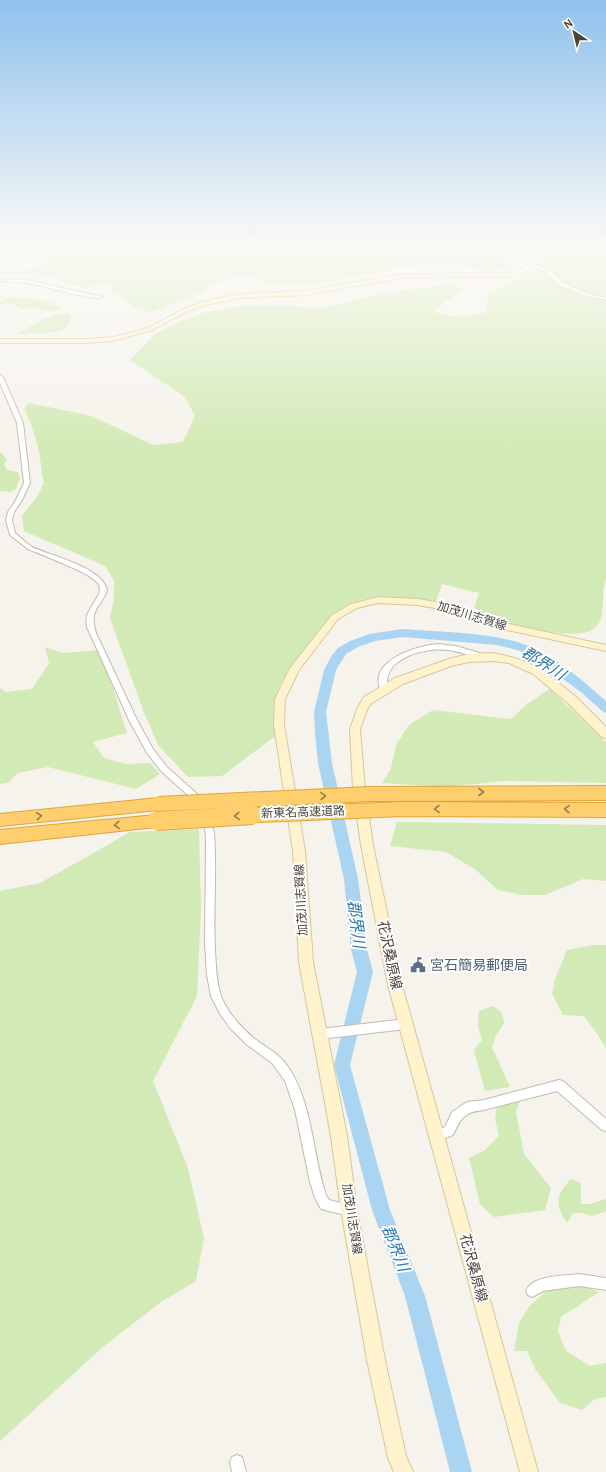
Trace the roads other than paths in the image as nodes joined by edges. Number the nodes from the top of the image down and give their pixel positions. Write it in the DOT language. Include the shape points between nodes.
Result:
graph roads {
  1 [pos="178,315"];
  2 [pos="0,342"];
  3 [pos="0,378"];
  4 [pos="606,648"];
  5 [pos="483,657"];
  6 [pos="384,689"];
  7 [pos="606,734"];
  8 [pos="606,793"];
  9 [pos="606,810"];
  10 [pos="0,820"];
  11 [pos="0,837"];
  12 [pos="401,1025"];
  13 [pos="325,1033"];
  14 [pos="606,1126"];
  15 [pos="437,1136"];
  16 [pos="349,1210"];
  17 [pos="606,1284"];
  18 [pos="532,1291"];
  19 [pos="404,1472"];
  20 [pos="529,1472"];
  1 -- 2 [label="main road" via="138,333 113,339"];
  3 -- 16 [label="street" via="20,423 28,483 11,512 9,520 12,534 21,542 90,573 103,585 103,592 89,620 92,633 150,751 164,769 193,795 208,820 211,962 218,1000 246,1036 278,1061 290,1078 300,1109 320,1198 325,1205"];
  4 -- 13 [label="main road, 加茂川志賀線" via="497,625 453,608 418,602 378,600 354,606 335,617 295,668 280,699 280,725 298,851 306,962"];
  5 -- 6 [label="main road, 花沢桑原線" via="449,663"];
  5 -- 6 [label="street" via="444,646 415,650 394,661 384,673 381,679"];
  5 -- 7 [label="main road, 花沢桑原線" via="511,660 537,671 572,700"];
  6 -- 12 [label="main road, 花沢桑原線" via="363,706 355,729 359,789 367,845"];
  10 -- 8 [label="highway, 新東名高速道路, one-way, bridge" via="158,804 370,794"];
  9 -- 11 [label="highway, 新東名高速道路, one-way, bridge" via="380,809 255,814"];
  12 -- 13 [label="street"];
  12 -- 15 [label="main road, 花沢桑原線"];
  13 -- 16 [label="main road, 加茂川志賀線"];
  14 -- 15 [label="street" via="559,1085 484,1105 471,1106 456,1116 449,1131"];
  15 -- 20 [label="main road, 花沢桑原線"];
  16 -- 19 [label="main road, 加茂川志賀線" via="390,1429 397,1458"];
  17 -- 18 [label="street" via="579,1280 541,1285"];
}
